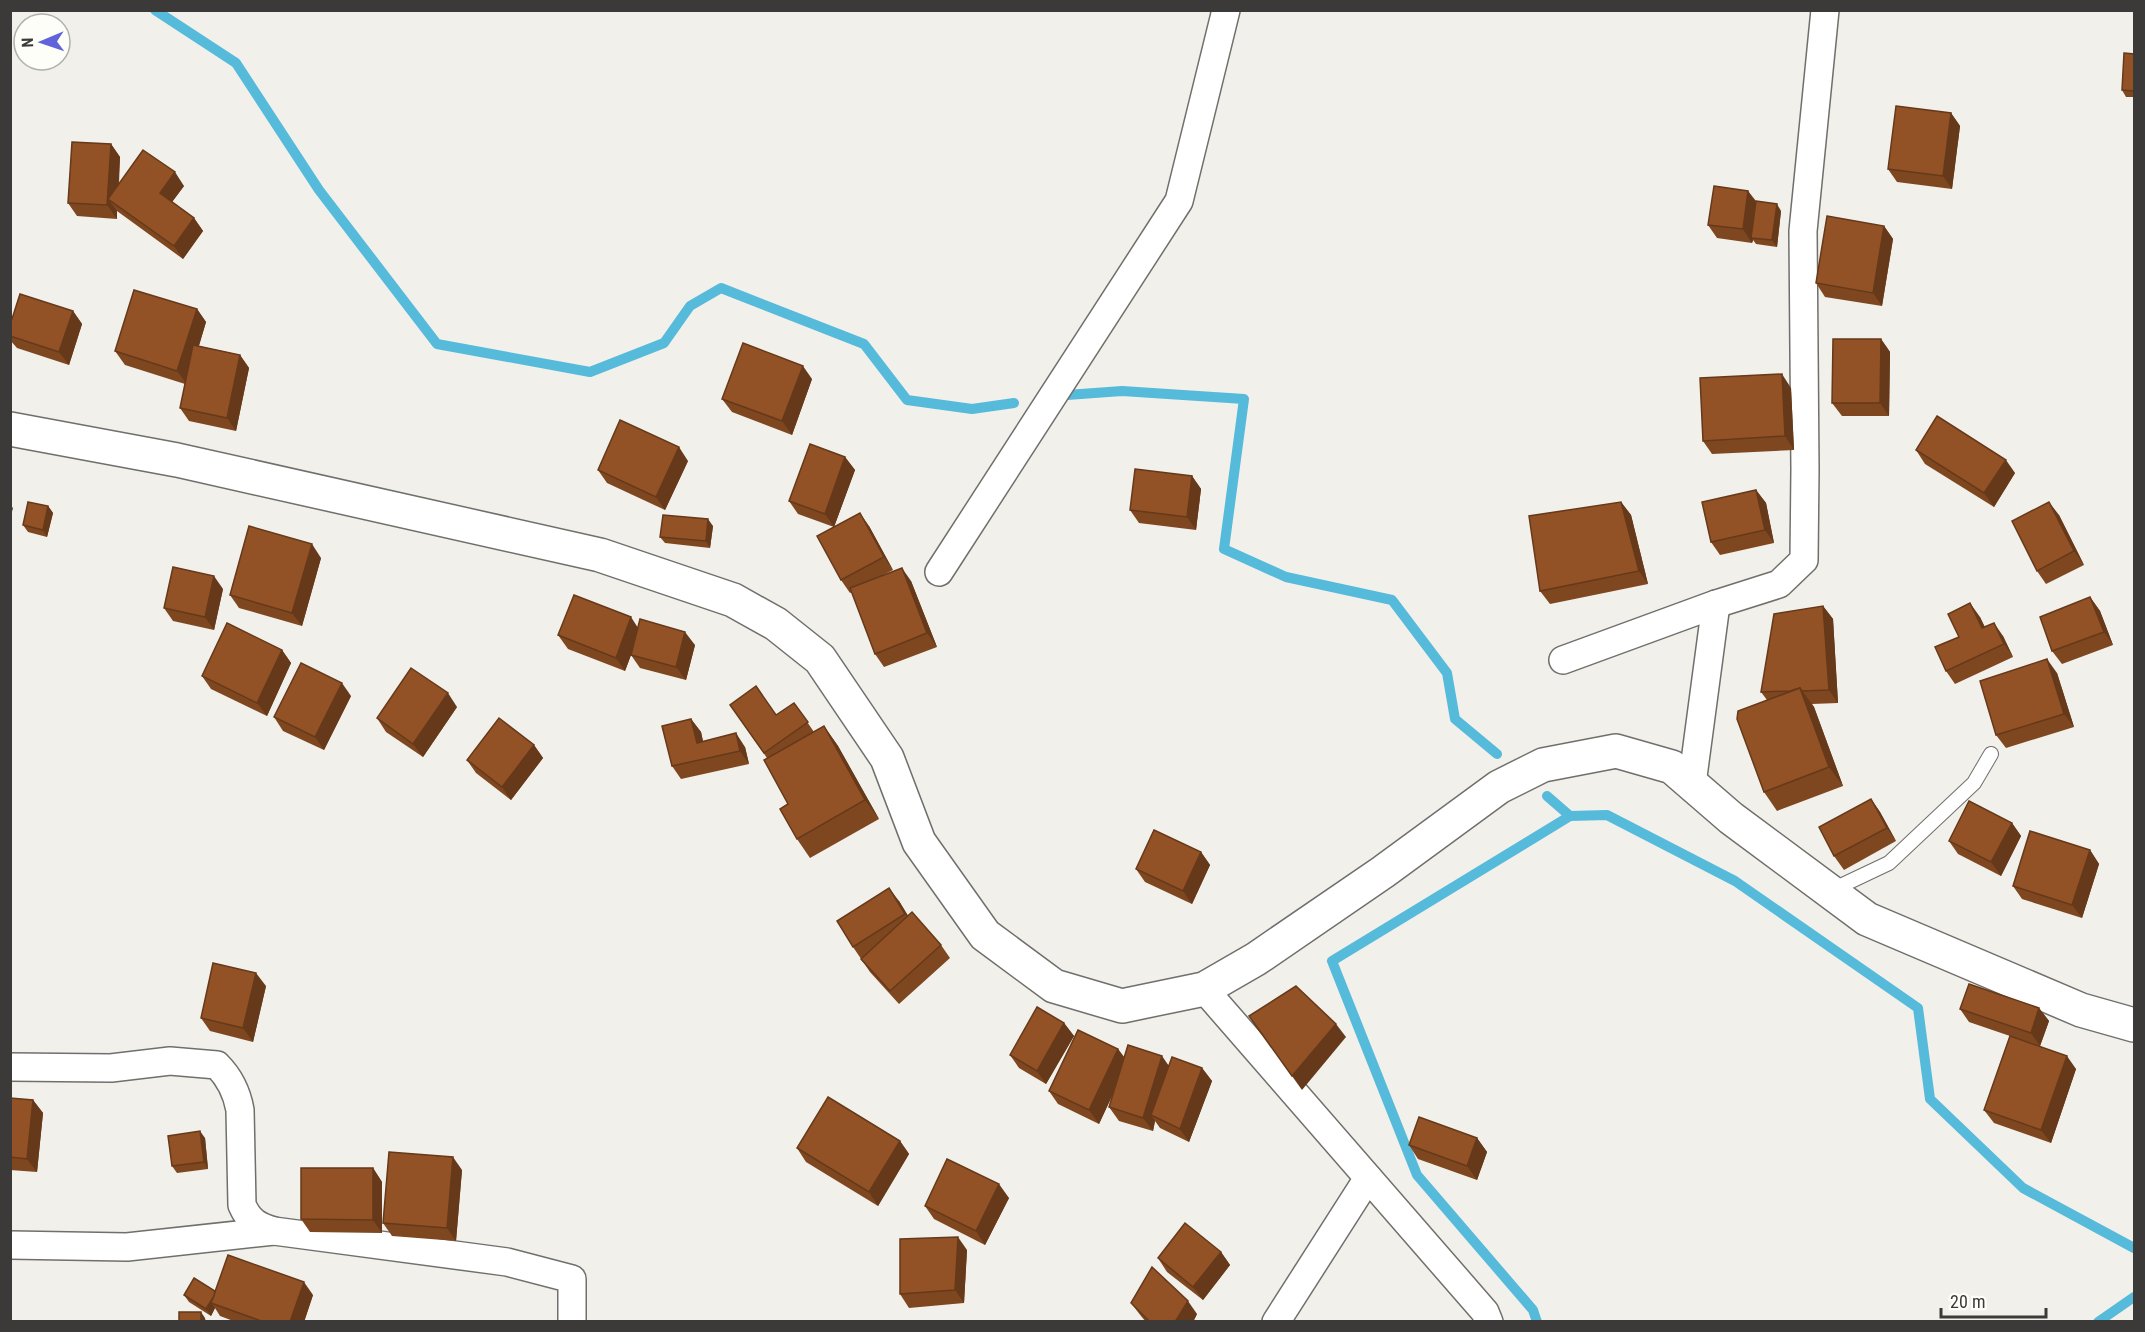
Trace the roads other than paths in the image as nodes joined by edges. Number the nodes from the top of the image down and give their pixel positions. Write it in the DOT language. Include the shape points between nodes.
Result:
graph roads {
  1 [pos="1226,10"];
  2 [pos="1825,10"];
  3 [pos="10,429"];
  4 [pos="939,572"];
  5 [pos="1716,604"];
  6 [pos="1563,660"];
  7 [pos="1991,754"];
  8 [pos="1692,784"];
  9 [pos="1830,891"];
  10 [pos="1204,989"];
  11 [pos="2134,1025"];
  12 [pos="10,1067"];
  13 [pos="1368,1178"];
  14 [pos="274,1231"];
  15 [pos="10,1245"];
  16 [pos="572,1322"];
  17 [pos="1276,1322"];
  18 [pos="1489,1322"];
  1 -- 4 [label="street" via="1179,201"];
  2 -- 5 [label="street" via="1803,231 1804,560 1779,584"];
  3 -- 10 [label="main road" via="177,460 600,555 733,600 776,624 820,659 887,758 919,842 985,935 1054,986 1122,1006"];
  5 -- 6 [label="street"];
  5 -- 8 [label="street"];
  7 -- 9 [label="lane" via="1974,783 1889,863"];
  8 -- 9 [label="main road"];
  8 -- 10 [label="main road" via="1672,767 1616,751 1543,765 1499,787 1256,959"];
  9 -- 11 [label="main road" via="1867,920 2081,1010"];
  10 -- 13 [label="street"];
  12 -- 14 [label="street" via="111,1068 170,1061 217,1065 238,1096 242,1205 255,1225"];
  13 -- 17 [label="street"];
  13 -- 18 [label="street" via="1485,1312"];
  14 -- 15 [label="street" via="127,1247"];
  14 -- 16 [label="street" via="507,1262 572,1279"];
}
